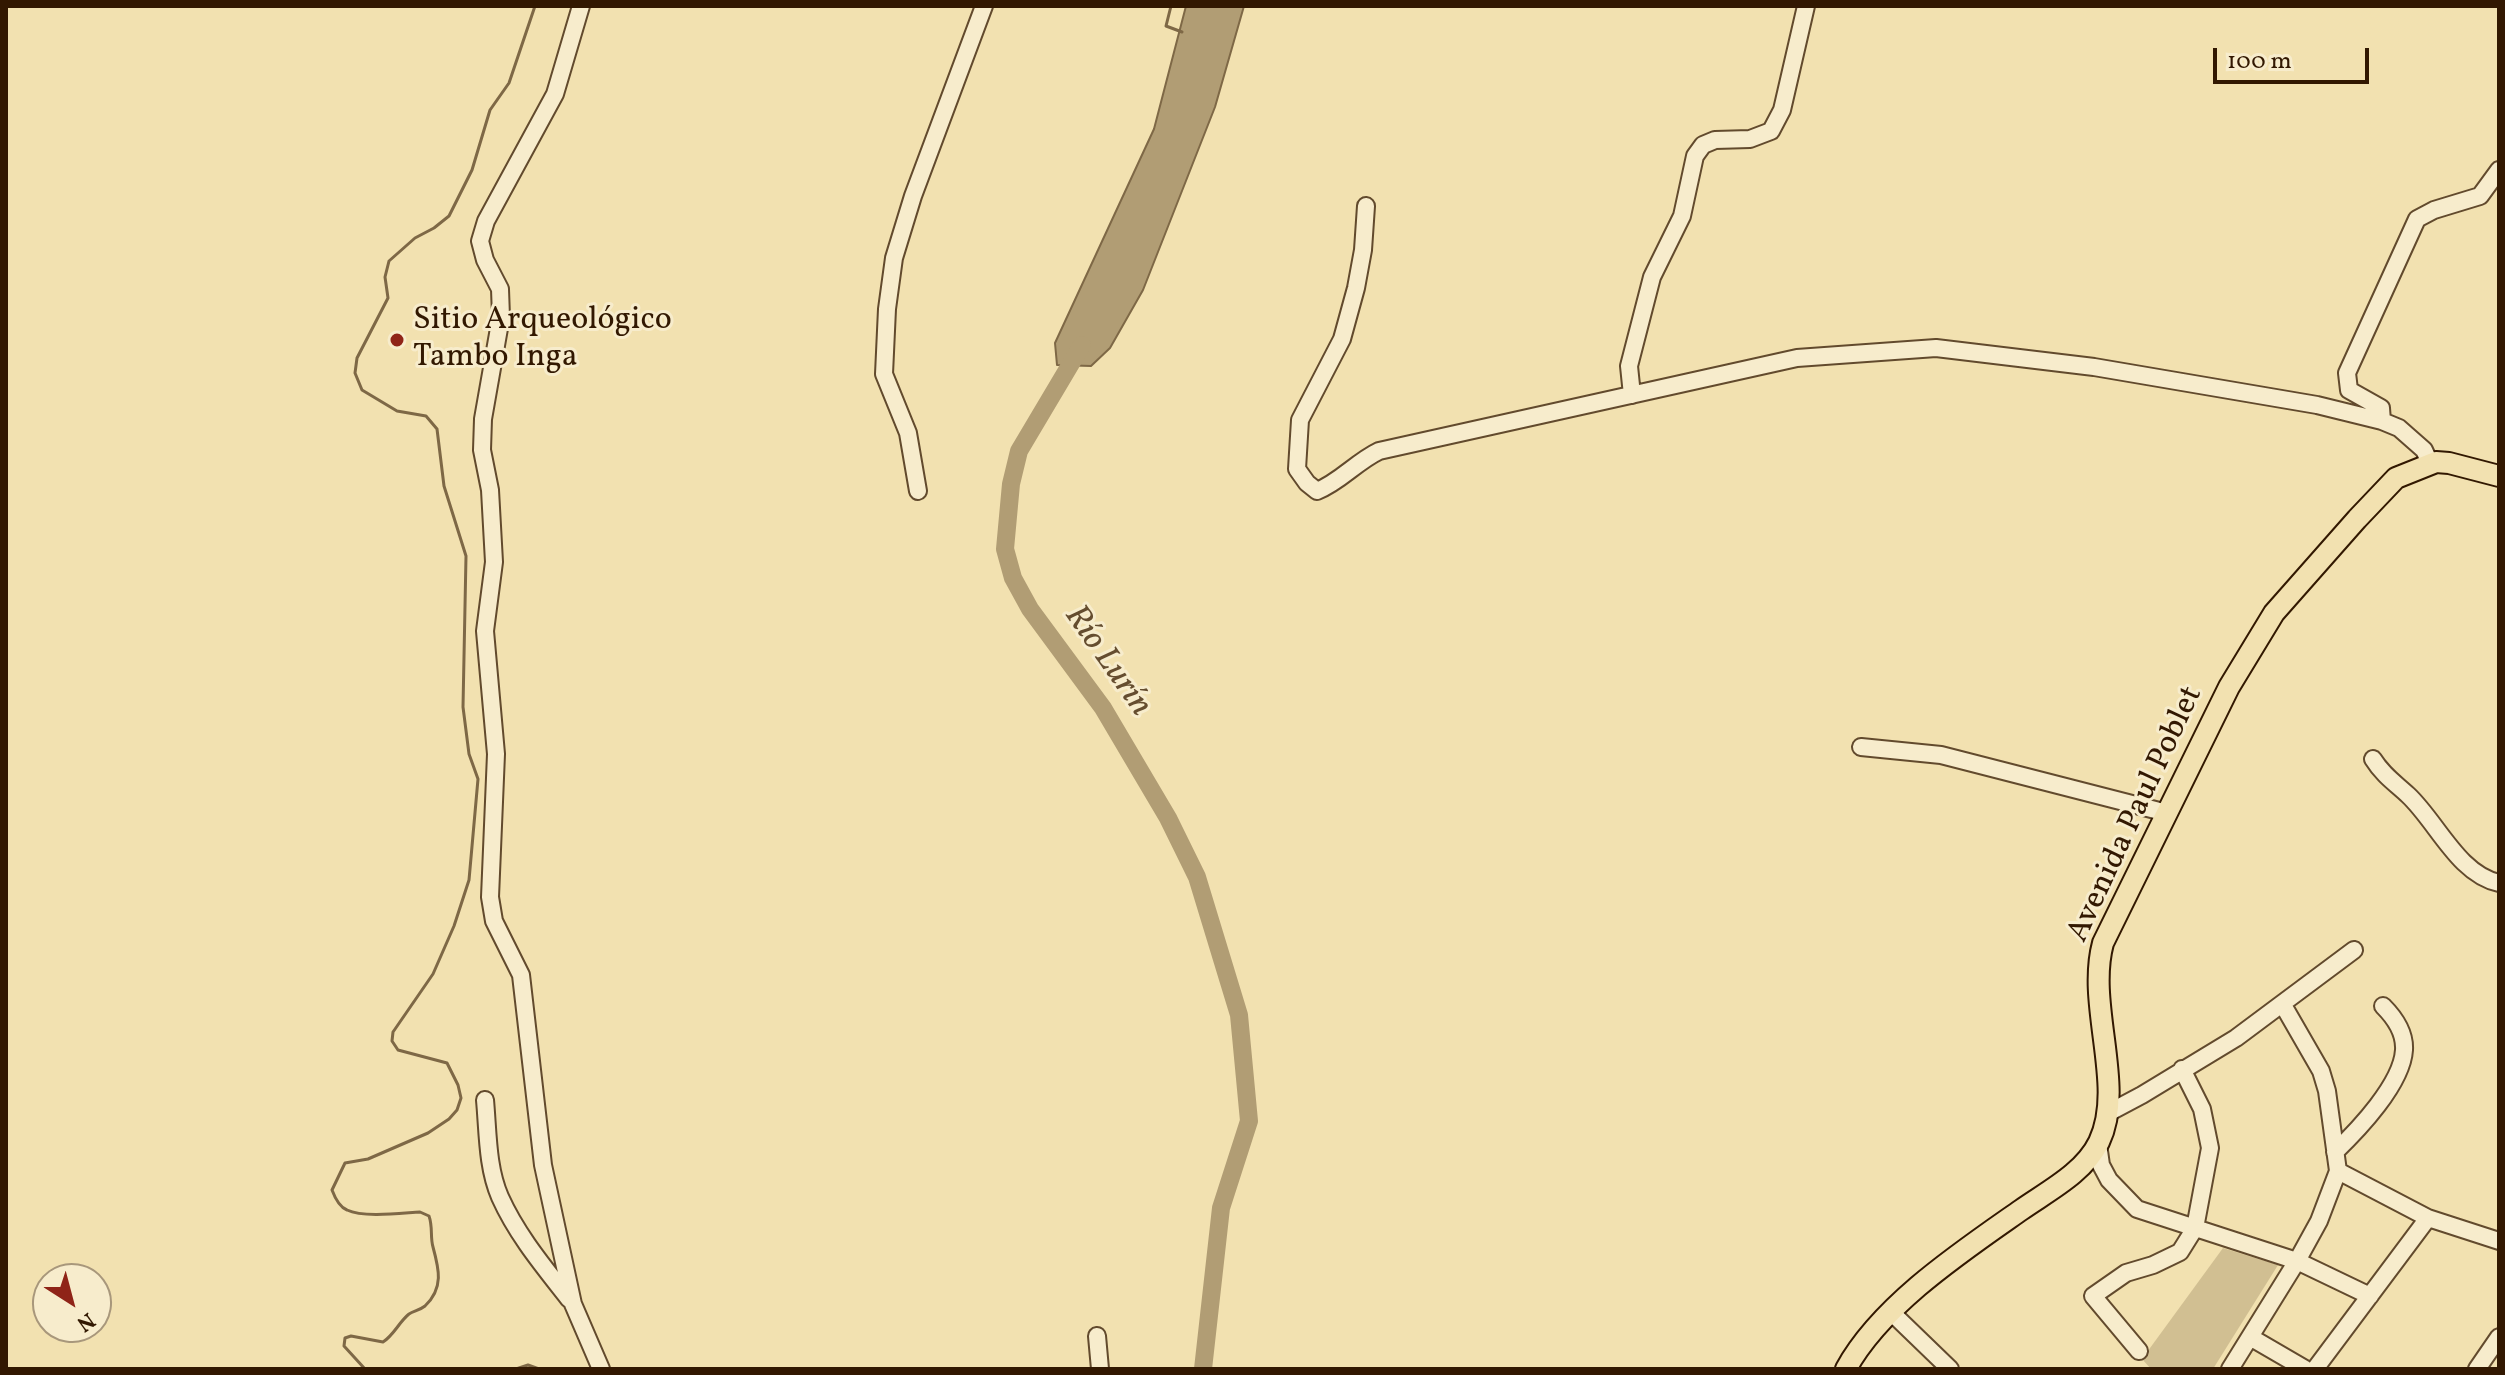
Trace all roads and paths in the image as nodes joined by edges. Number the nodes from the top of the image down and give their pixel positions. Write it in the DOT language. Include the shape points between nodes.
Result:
graph roads {
  1 [pos="581,6"];
  2 [pos="984,6"];
  3 [pos="1806,6"];
  4 [pos="2499,170"];
  5 [pos="1366,206"];
  6 [pos="1632,395"];
  7 [pos="2382,421"];
  8 [pos="2430,463"];
  9 [pos="2499,476"];
  10 [pos="918,491"];
  11 [pos="1861,747"];
  12 [pos="2373,759"];
  13 [pos="2167,813"];
  14 [pos="2499,883"];
  15 [pos="2354,950"];
  16 [pos="2283,1005"];
  17 [pos="2383,1006"];
  18 [pos="2182,1069"];
  19 [pos="485,1100"];
  20 [pos="2110,1112"];
  21 [pos="2098,1144"];
  22 [pos="2335,1152"];
  23 [pos="2338,1171"];
  24 [pos="2428,1218"];
  25 [pos="2195,1228"];
  26 [pos="2499,1241"];
  27 [pos="2297,1261"];
  28 [pos="2370,1296"];
  29 [pos="573,1304"];
  30 [pos="1890,1311"];
  31 [pos="1097,1336"];
  32 [pos="2250,1337"];
  33 [pos="2499,1337"];
  34 [pos="2139,1351"];
  35 [pos="601,1369"];
  36 [pos="1100,1369"];
  37 [pos="1846,1369"];
  38 [pos="1950,1369"];
  39 [pos="2230,1369"];
  40 [pos="2305,1369"];
  41 [pos="2315,1369"];
  42 [pos="2477,1369"];
  1 -- 29 [label="street" via="555,94 480,241 500,289 501,317 482,450 494,562 485,631 496,754 490,897 494,921 521,975 543,1165"];
  2 -- 10 [label="street" via="913,196 894,258 887,309 884,374 908,433"];
  3 -- 6 [label="street" via="1782,110 1771,131 1750,139 1715,140 1695,156 1682,216 1648,292 1629,366"];
  4 -- 7 [label="street" via="2480,196 2417,219 2347,373 2349,390 2381,408"];
  5 -- 6 [label="street" via="1359,276 1342,339 1300,420 1297,469 1317,491 1379,451"];
  6 -- 7 [label="street" via="1797,358 1936,348 2094,367"];
  7 -- 8 [label="street" via="2410,435"];
  8 -- 9 [label="main road"];
  8 -- 13 [label="main road, Avenida Paul Poblet" via="2385,489 2274,613 2229,687"];
  11 -- 13 [label="street" via="1941,755"];
  12 -- 14 [label="street" via="2468,865"];
  13 -- 20 [label="main road, Avenida Paul Poblet" via="2100,956"];
  15 -- 16 [label="street"];
  16 -- 18 [label="street"];
  16 -- 22 [label="street" via="2321,1071"];
  17 -- 22 [label="street" via="2400,1031 2401,1064 2358,1130"];
  18 -- 20 [label="street"];
  18 -- 25 [label="street" via="2202,1109 2210,1148"];
  19 -- 29 [label="street" via="490,1158 500,1196 533,1255"];
  20 -- 21 [label="main road, Avenida Paul Poblet"];
  21 -- 25 [label="street" via="2101,1165 2121,1196 2137,1209"];
  21 -- 30 [label="main road, Avenida Paul Poblet" via="2080,1168"];
  22 -- 23 [label="street"];
  23 -- 24 [label="street"];
  23 -- 27 [label="street"];
  24 -- 26 [label="street"];
  24 -- 28 [label="street"];
  25 -- 27 [label="street"];
  25 -- 34 [label="street" via="2180,1252 2126,1273 2093,1296"];
  27 -- 28 [label="street"];
  27 -- 32 [label="street"];
  28 -- 41 [label="street"];
  29 -- 35 [label="street"];
  30 -- 37 [label="main road, Avenida Paul Poblet" via="1859,1345"];
  30 -- 38 [label="street"];
  31 -- 36 [label="street"];
  32 -- 39 [label="street"];
  32 -- 40 [label="street"];
  33 -- 42 [label="street"];
}
